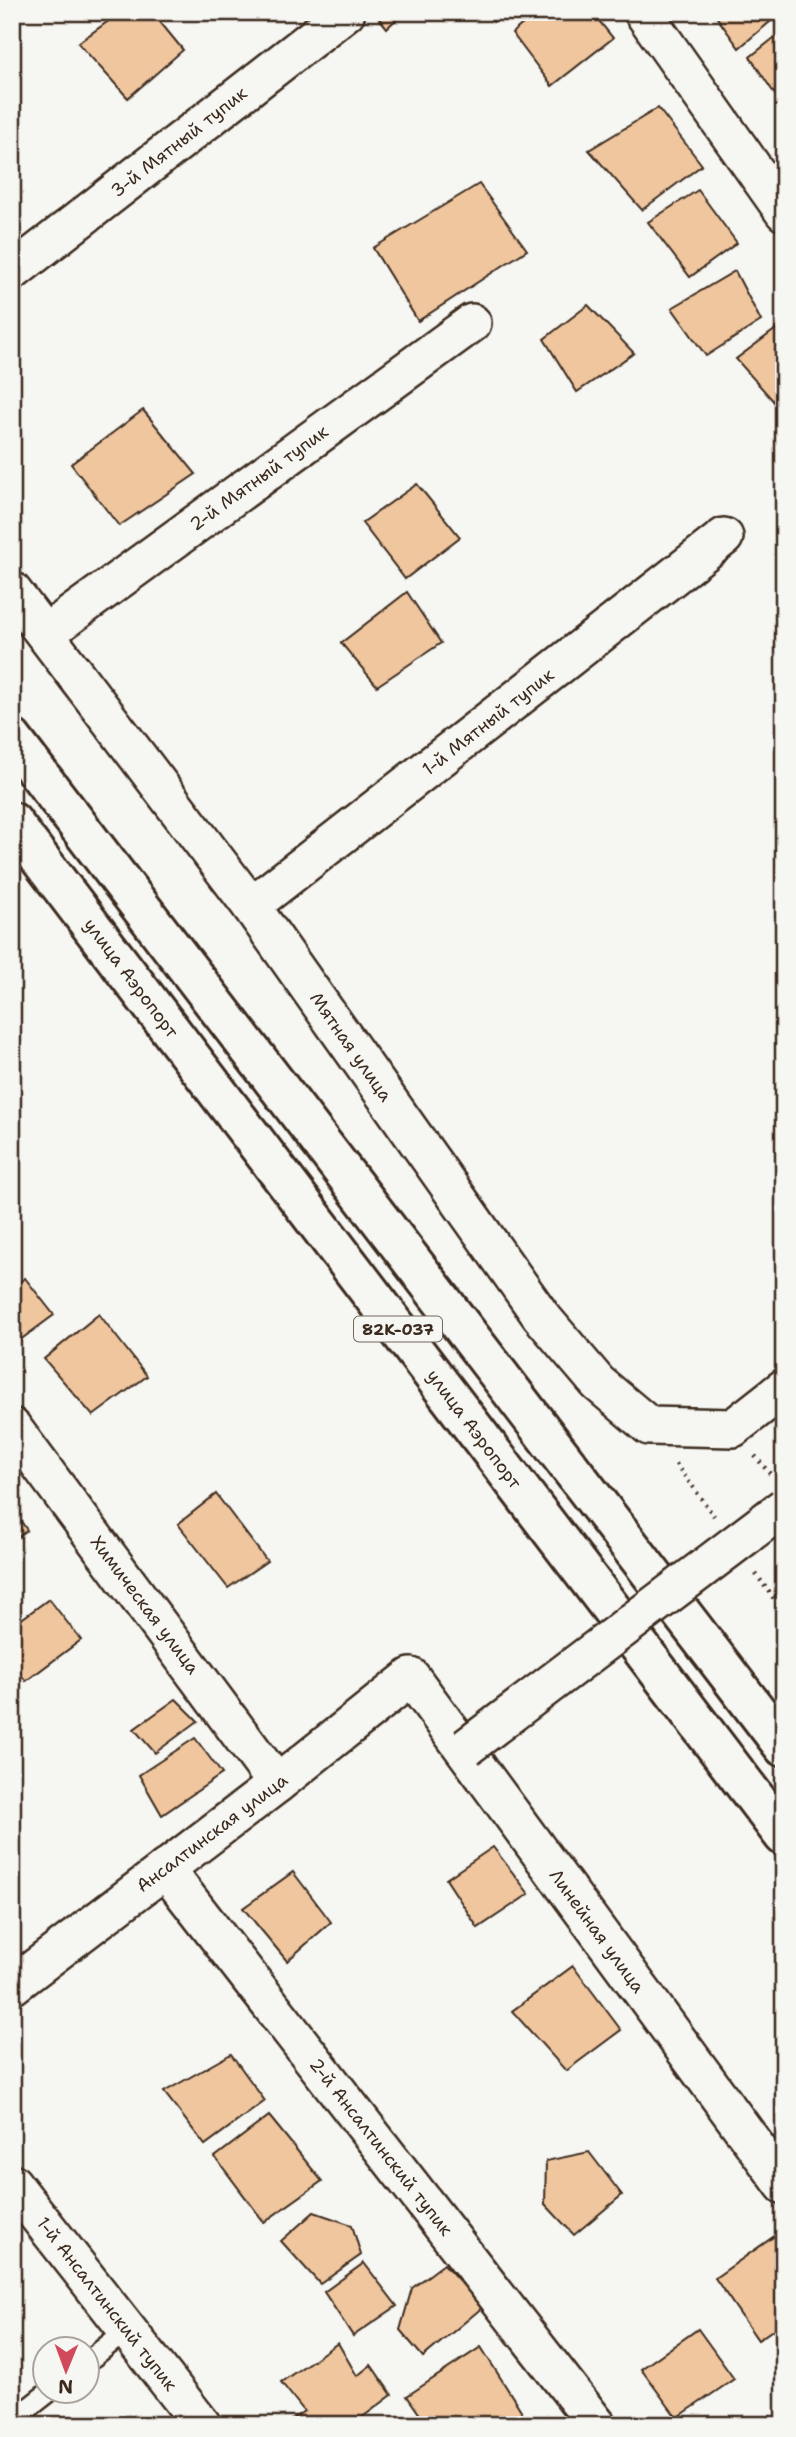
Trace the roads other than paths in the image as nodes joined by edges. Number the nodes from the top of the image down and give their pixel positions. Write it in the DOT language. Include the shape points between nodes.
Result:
graph roads {
  1 [pos="346,12"];
  2 [pos="643,12"];
  3 [pos="784,212"];
  4 [pos="12,272"];
  5 [pos="472,323"];
  6 [pos="724,537"];
  7 [pos="12,591"];
  8 [pos="46,633"];
  9 [pos="12,739"];
  10 [pos="12,822"];
  11 [pos="251,906"];
  12 [pos="784,1388"];
  13 [pos="12,1427"];
  14 [pos="780,1493"];
  15 [pos="411,1677"];
  16 [pos="467,1747"];
  17 [pos="784,1747"];
  18 [pos="277,1784"];
  19 [pos="784,1836"];
  20 [pos="165,1869"];
  21 [pos="16,1976"];
  22 [pos="12,2183"];
  23 [pos="784,2185"];
  24 [pos="127,2330"];
  25 [pos="102,2350"];
  26 [pos="32,2405"];
  27 [pos="12,2421"];
  28 [pos="202,2425"];
  29 [pos="597,2425"];
  1 -- 4 [label="street, 3-й Мятный тупик"];
  2 -- 3 [label="street"];
  5 -- 8 [label="street, 2-й Мятный тупик"];
  6 -- 11 [label="street, 1-й Мятный тупик"];
  7 -- 8 [label="street, Мятная улица"];
  8 -- 11 [label="street, Мятная улица"];
  9 -- 17 [label="main road"];
  10 -- 19 [label="main road, улица Аэропорт / 82К-037"];
  11 -- 12 [label="street, Мятная улица" via="541,1316 598,1383 649,1426 733,1428"];
  13 -- 18 [label="street, Химическая улица"];
  14 -- 16 [label="street, bridge"];
  15 -- 18 [label="street, Ансалтинская улица"];
  15 -- 23 [label="street, Линейная улица"];
  18 -- 20 [label="street, Ансалтинская улица"];
  20 -- 21 [label="street, Ансалтинская улица"];
  20 -- 29 [label="street, 2-й Ансалтинский тупик"];
  22 -- 24 [label="street, 1-й Ансалтинский тупик"];
  24 -- 25 [label="lane"];
  24 -- 28 [label="street, 1-й Ансалтинский тупик"];
  26 -- 27 [label="lane"];
}
